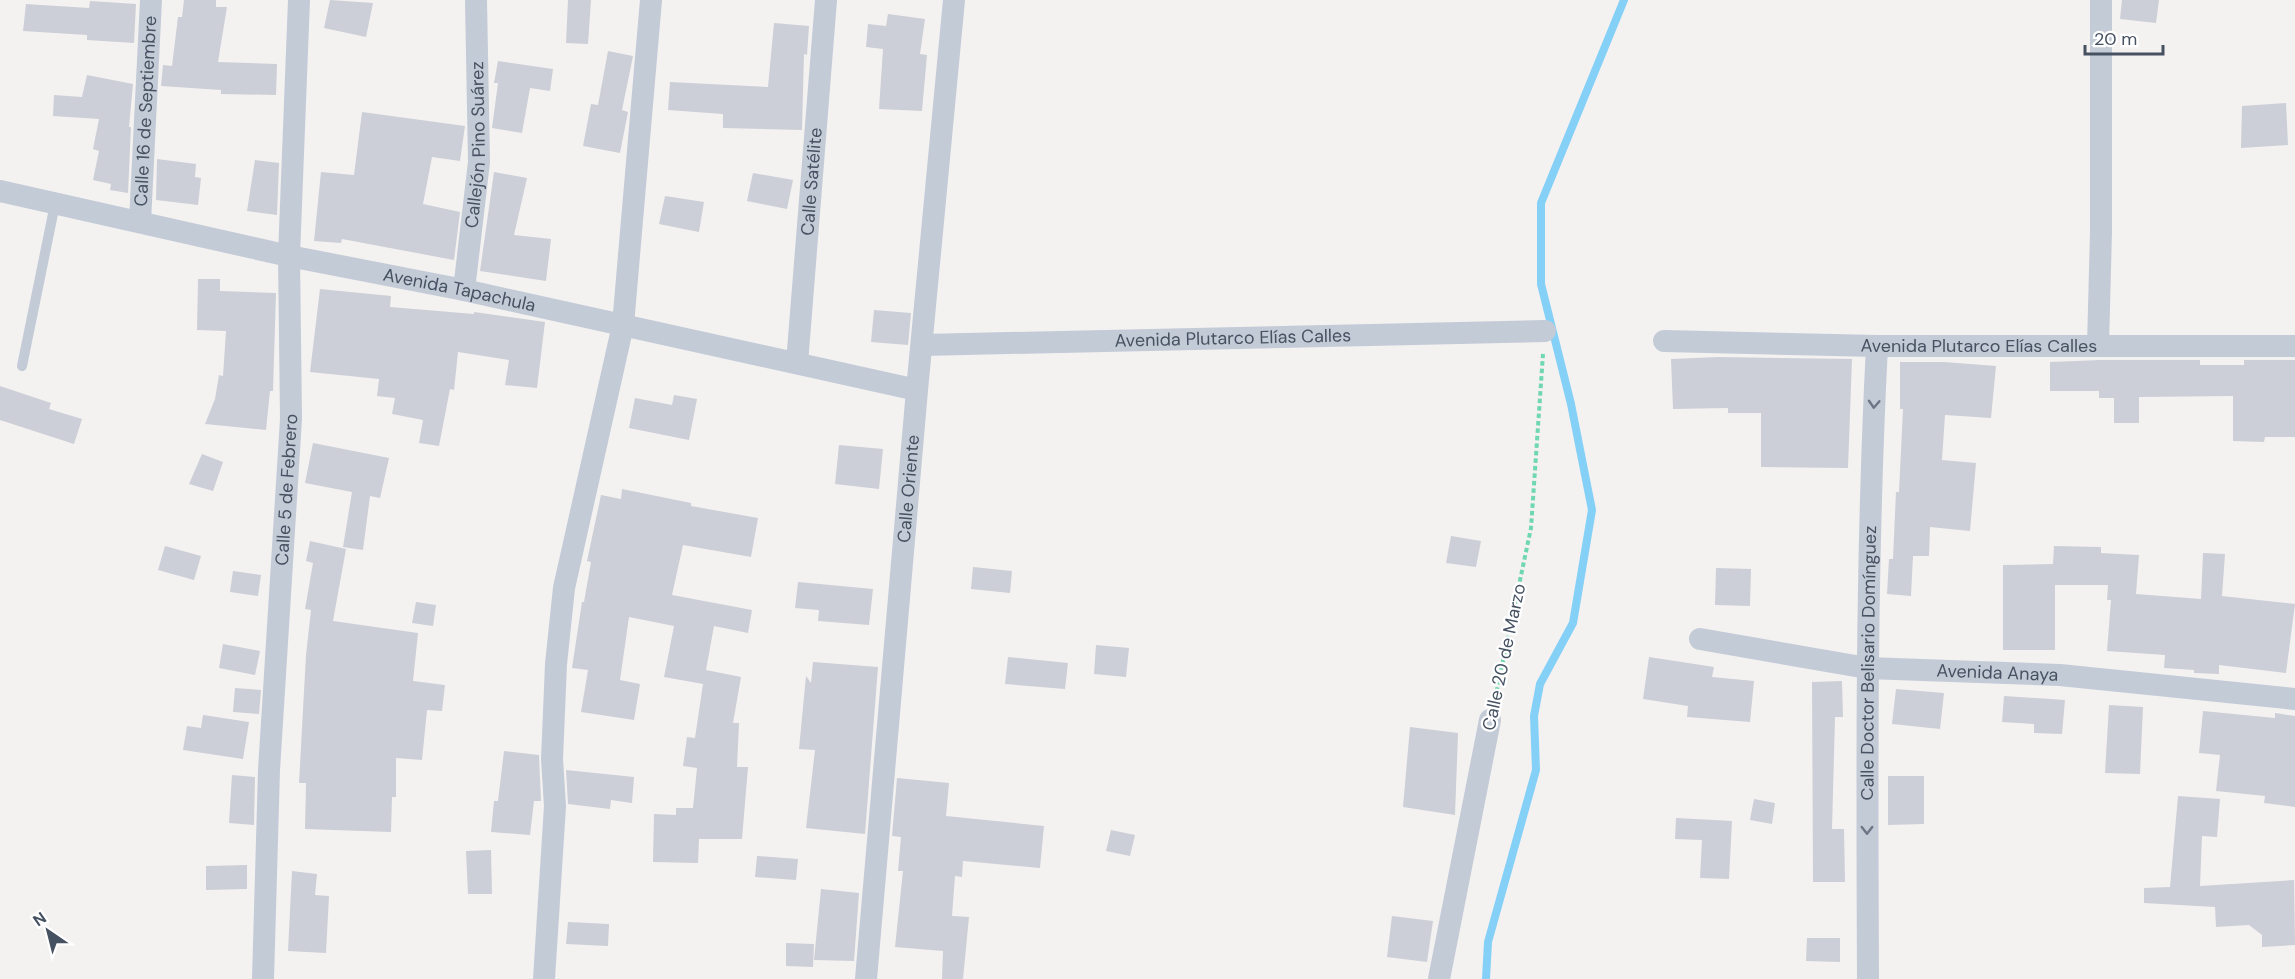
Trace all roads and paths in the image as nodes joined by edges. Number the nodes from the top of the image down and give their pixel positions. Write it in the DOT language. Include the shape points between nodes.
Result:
graph roads {
  1 [pos="151,0"];
  2 [pos="299,0"];
  3 [pos="476,0"];
  4 [pos="651,0"];
  5 [pos="826,0"];
  6 [pos="954,0"];
  7 [pos="2101,0"];
  8 [pos="0,190"];
  9 [pos="55,204"];
  10 [pos="140,222"];
  11 [pos="289,256"];
  12 [pos="464,290"];
  13 [pos="624,325"];
  14 [pos="1545,331"];
  15 [pos="1664,341"];
  16 [pos="922,345"];
  17 [pos="2098,345"];
  18 [pos="1877,346"];
  19 [pos="2295,346"];
  20 [pos="797,363"];
  21 [pos="22,366"];
  22 [pos="917,390"];
  23 [pos="1700,639"];
  24 [pos="1867,668"];
  25 [pos="2295,699"];
  26 [pos="1490,720"];
  27 [pos="263,979"];
  28 [pos="544,979"];
  29 [pos="866,979"];
  30 [pos="1438,979"];
  31 [pos="1868,979"];
  1 -- 10 [label="street, Calle 16 de Septiembre"];
  2 -- 11 [label="street, Calle 5 de Febrero"];
  3 -- 12 [label="street, Callejón Pino Suárez" via="479,162"];
  4 -- 13 [label="street"];
  5 -- 20 [label="street, Calle Satélite"];
  6 -- 16 [label="street, Calle Oriente"];
  7 -- 17 [label="street"];
  8 -- 9 [label="street, Avenida Tapachula"];
  9 -- 10 [label="street, Avenida Tapachula"];
  9 -- 21 [label="lane"];
  10 -- 11 [label="street, Avenida Tapachula"];
  11 -- 12 [label="street, Avenida Tapachula"];
  11 -- 27 [label="street, Calle 5 de Febrero" via="291,420 269,770"];
  12 -- 13 [label="street, Avenida Tapachula"];
  13 -- 20 [label="street, Avenida Tapachula"];
  13 -- 28 [label="street" via="563,599 555,664 555,806"];
  14 -- 16 [label="street, Avenida Plutarco Elías Calles"];
  14 -- 26 [label="path, Calle 20 de Marzo" via="1531,528"];
  15 -- 18 [label="street, Avenida Plutarco Elías Calles"];
  16 -- 22 [label="street, Calle Oriente"];
  17 -- 18 [label="street, Avenida Plutarco Elías Calles"];
  17 -- 19 [label="street, Avenida Plutarco Elías Calles"];
  18 -- 24 [label="street, Calle Doctor Belisario Domínguez, one-way" via="1869,491"];
  20 -- 22 [label="street, Avenida Tapachula"];
  22 -- 29 [label="street, Calle Oriente"];
  23 -- 24 [label="street, Avenida Anaya"];
  24 -- 25 [label="street, Avenida Anaya" via="2060,675"];
  24 -- 31 [label="street, Calle Doctor Belisario Domínguez, one-way"];
  26 -- 30 [label="street, Calle 20 de Marzo"];
}
